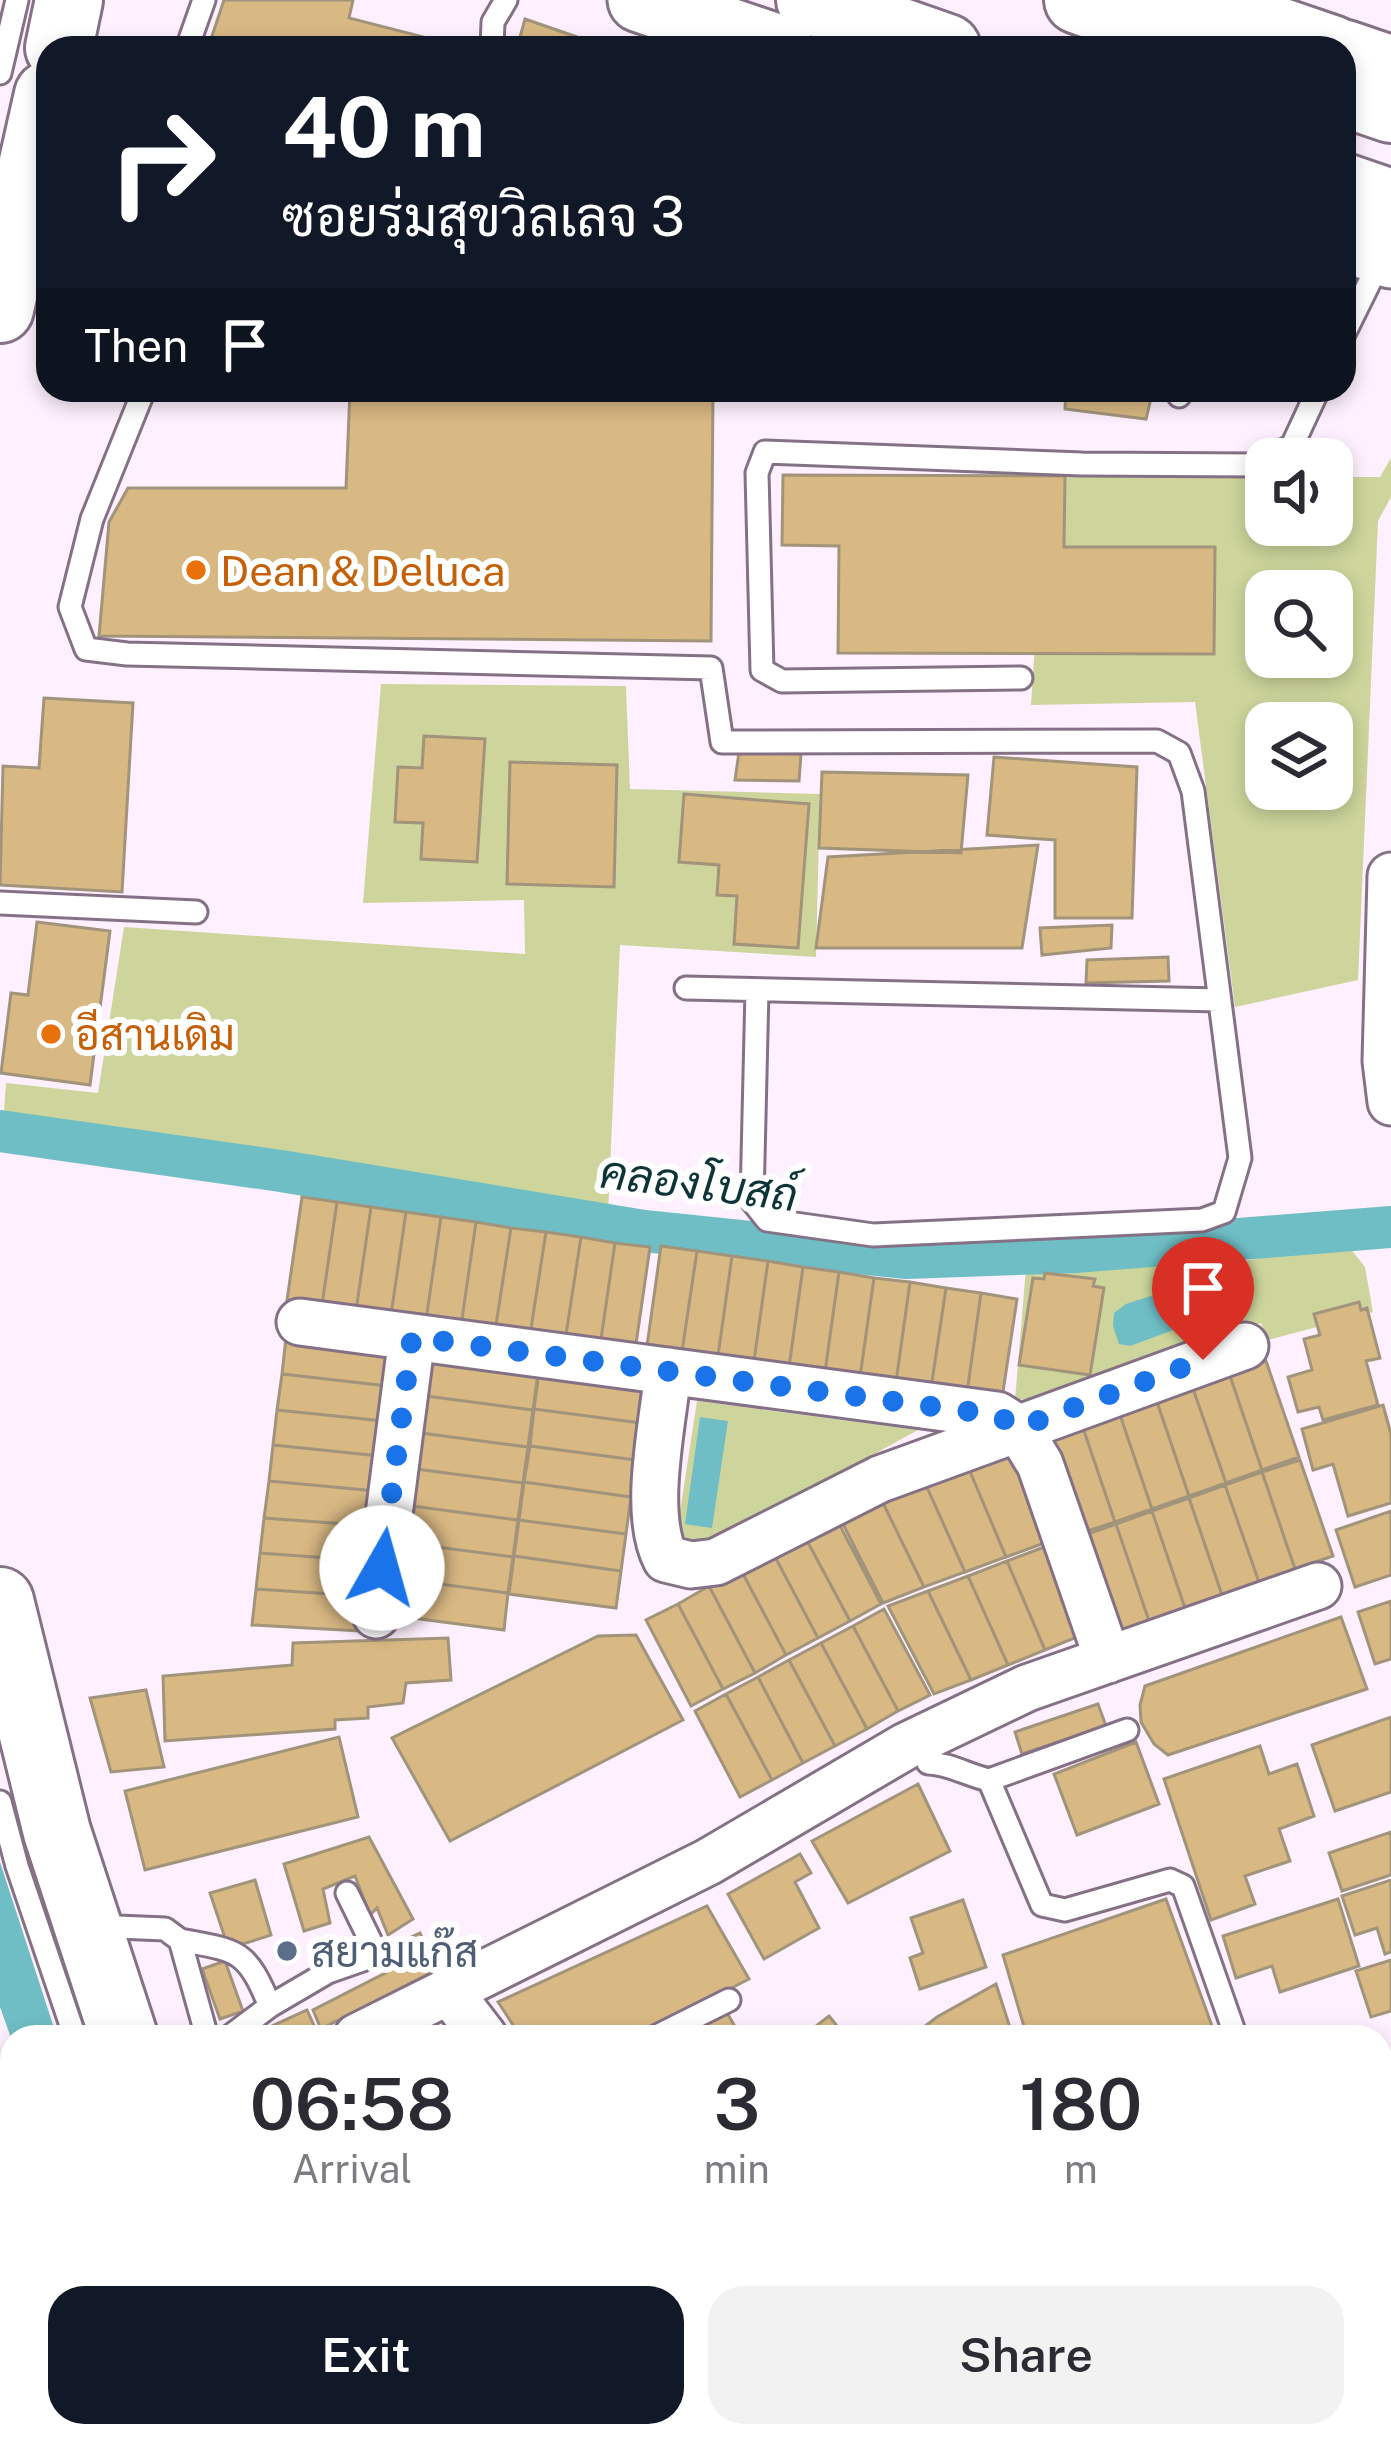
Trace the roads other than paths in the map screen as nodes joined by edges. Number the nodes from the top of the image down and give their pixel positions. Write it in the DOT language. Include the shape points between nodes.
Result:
graph roads {
  1 [pos="17,0"];
  2 [pos="70,0"];
  3 [pos="204,0"];
  4 [pos="506,0"];
  5 [pos="640,0"];
  6 [pos="810,0"];
  7 [pos="1078,0"];
  8 [pos="1192,0"];
  9 [pos="1241,23"];
  10 [pos="61,36"];
  11 [pos="191,36"];
  12 [pos="492,36"];
  13 [pos="746,36"];
  14 [pos="913,36"];
  15 [pos="1289,36"];
  16 [pos="1356,56"];
  17 [pos="1391,68"];
  18 [pos="0,74"];
  19 [pos="1356,97"];
  20 [pos="1391,109"];
  21 [pos="1356,205"];
  22 [pos="34,220"];
  23 [pos="1378,238"];
  24 [pos="1356,300"];
  25 [pos="0,309"];
  26 [pos="139,402"];
  27 [pos="1312,402"];
  28 [pos="1296,438"];
  29 [pos="1245,465"];
  30 [pos="1021,678"];
  31 [pos="1391,876"];
  32 [pos="0,903"];
  33 [pos="1390,910"];
  34 [pos="196,912"];
  35 [pos="686,988"];
  36 [pos="757,990"];
  37 [pos="1220,1000"];
  38 [pos="1391,1102"];
  39 [pos="300,1322"];
  40 [pos="412,1337"];
  41 [pos="1245,1346"];
  42 [pos="668,1371"];
  43 [pos="1018,1428"];
  44 [pos="1318,1586"];
  45 [pos="0,1601"];
  46 [pos="376,1615"];
  47 [pos="1108,1660"];
  48 [pos="1127,1730"];
  49 [pos="928,1763"];
  50 [pos="989,1780"];
  51 [pos="0,1802"];
  52 [pos="676,1877"];
  53 [pos="347,1893"];
  54 [pos="87,1926"];
  55 [pos="180,1940"];
  56 [pos="448,1990"];
  57 [pos="729,2000"];
  58 [pos="270,2006"];
  59 [pos="71,2025"];
  60 [pos="120,2025"];
  61 [pos="204,2025"];
  62 [pos="245,2025"];
  63 [pos="380,2025"];
  64 [pos="475,2025"];
  65 [pos="679,2025"];
  66 [pos="1232,2025"];
  1 -- 18 [label="lane"];
  2 -- 10 [label="main road"];
  3 -- 11 [label="lane"];
  4 -- 12 [label="lane"];
  5 -- 13 [label="main road"];
  6 -- 14 [label="main road"];
  7 -- 9 [label="main road"];
  8 -- 9 [label="main road"];
  9 -- 15 [label="main road"];
  16 -- 17 [label="main road"];
  19 -- 20 [label="main road"];
  21 -- 23 [label="main road"];
  22 -- 25 [label="main road"];
  23 -- 24 [label="lane"];
  26 -- 37 [label="lane" via="92,519 70,607 86,649 711,668 722,742 1157,741 1179,753 1193,790"];
  27 -- 28 [label="lane"];
  29 -- 30 [label="lane" via="765,452 757,472 762,670 782,682"];
  31 -- 33 [label="street"];
  32 -- 34 [label="lane"];
  33 -- 38 [label="street"];
  35 -- 36 [label="lane"];
  36 -- 37 [label="lane"];
  36 -- 37 [label="lane" via="752,1201 767,1220 873,1235 1202,1220 1224,1212 1240,1158"];
  39 -- 40 [label="street"];
  40 -- 42 [label="street"];
  40 -- 46 [label="street"];
  41 -- 43 [label="street"];
  42 -- 43 [label="street" via="997,1415"];
  42 -- 43 [label="street" via="658,1543 666,1559 691,1565 749,1549 880,1479"];
  43 -- 47 [label="street" via="1040,1464"];
  44 -- 47 [label="street"];
  45 -- 54 [label="main road"];
  47 -- 52 [label="street" via="906,1746"];
  48 -- 50 [label="lane"];
  49 -- 50 [label="lane"];
  49 -- 52 [label="street" via="723,1881"];
  50 -- 66 [label="lane" via="1042,1905 1065,1910 1170,1880 1184,1886"];
  51 -- 59 [label="lane"];
  52 -- 56 [label="street"];
  53 -- 58 [label="lane" via="371,1942 368,1958"];
  54 -- 55 [label="lane" via="165,1929"];
  54 -- 60 [label="main road"];
  55 -- 58 [label="lane" via="247,1960"];
  55 -- 61 [label="lane"];
  56 -- 63 [label="street"];
  56 -- 64 [label="street"];
  57 -- 65 [label="lane"];
  58 -- 62 [label="lane"];
}
